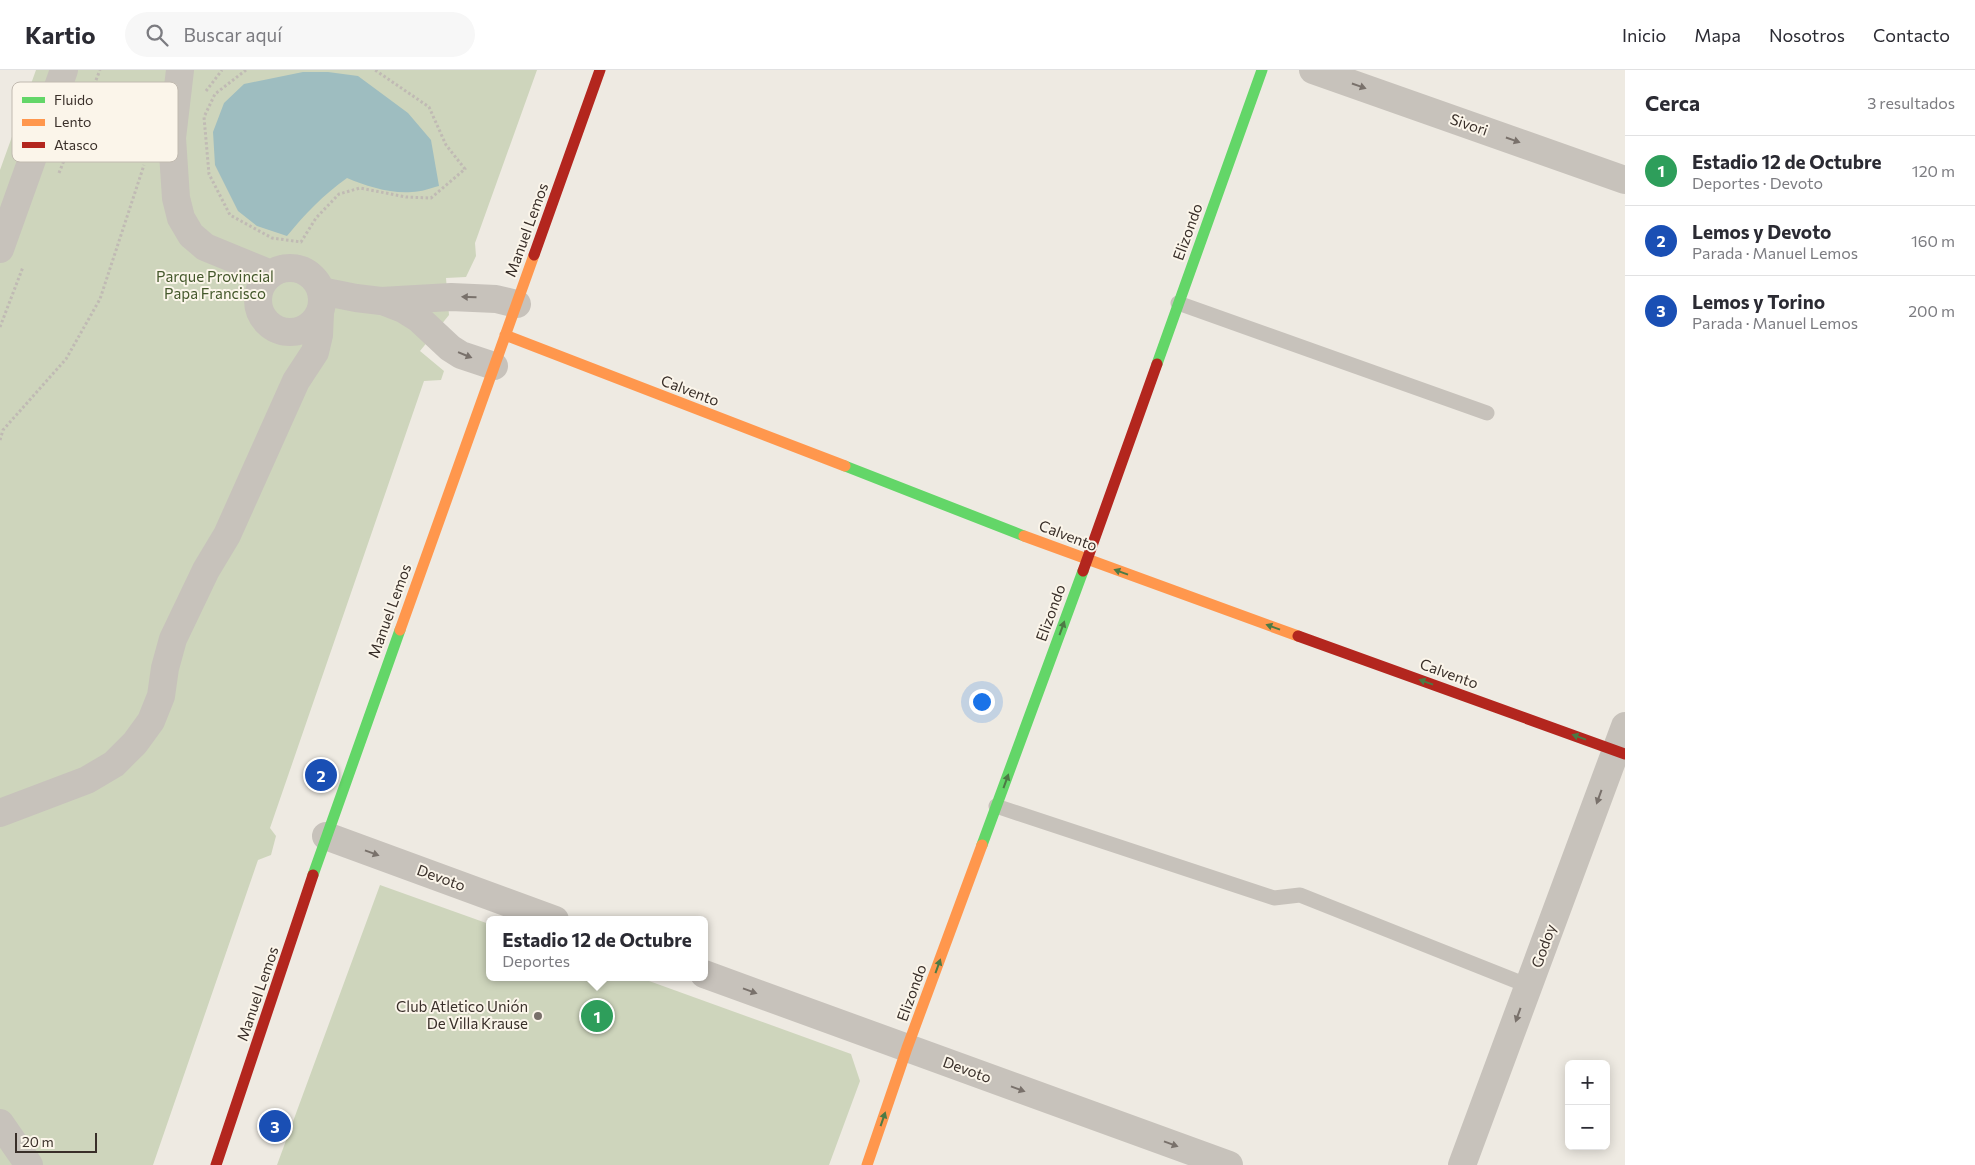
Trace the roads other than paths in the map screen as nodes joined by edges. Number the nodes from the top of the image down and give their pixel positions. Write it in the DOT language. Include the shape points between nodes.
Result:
graph roads {
  1 [pos="64,70"];
  2 [pos="180,70"];
  3 [pos="600,70"];
  4 [pos="1262,70"];
  5 [pos="1313,70"];
  6 [pos="60,82"];
  7 [pos="178,87"];
  8 [pos="31,162"];
  9 [pos="174,162"];
  10 [pos="1625,180"];
  11 [pos="0,249"];
  12 [pos="271,274"];
  13 [pos="381,301"];
  14 [pos="321,302"];
  15 [pos="1178,303"];
  16 [pos="517,304"];
  17 [pos="505,335"];
  18 [pos="494,366"];
  19 [pos="1487,412"];
  20 [pos="1087,560"];
  21 [pos="1622,744"];
  22 [pos="996,806"];
  23 [pos="0,813"];
  24 [pos="326,836"];
  25 [pos="544,916"];
  26 [pos="708,975"];
  27 [pos="1529,986"];
  28 [pos="908,1048"];
  29 [pos="0,1123"];
  30 [pos="29,1165"];
  31 [pos="216,1165"];
  32 [pos="867,1165"];
  33 [pos="1229,1165"];
  34 [pos="1462,1165"];
  1 -- 6 [label="street"];
  2 -- 7 [label="street"];
  3 -- 16 [label="street, Manuel Lemos"];
  4 -- 15 [label="street, Elizondo"];
  5 -- 10 [label="street, Sivori, one-way"];
  8 -- 11 [label="street"];
  9 -- 12 [label="street" via="176,198 181,218 191,235 205,247"];
  12 -- 14 [label="street" via="298,269 308,273 316,281"];
  12 -- 14 [label="street" via="264,281 258,299 260,310 273,327 294,332 305,328 314,322"];
  13 -- 14 [label="street" via="356,298"];
  16 -- 13 [label="street, one-way" via="496,299 451,297"];
  13 -- 18 [label="street, one-way" via="419,318 461,355"];
  14 -- 23 [label="street" via="315,352 296,381 227,535 206,570 173,639 161,696 150,721 135,744 114,764 87,780"];
  15 -- 19 [label="lane"];
  15 -- 20 [label="street, Elizondo"];
  16 -- 17 [label="street, Manuel Lemos"];
  17 -- 18 [label="street, Manuel Lemos"];
  17 -- 20 [label="street, Calvento"];
  18 -- 24 [label="street, Manuel Lemos"];
  21 -- 20 [label="street, Calvento, one-way"];
  22 -- 20 [label="street, Elizondo, one-way"];
  21 -- 27 [label="street, Godoy, one-way"];
  22 -- 27 [label="lane" via="1274,898 1300,896"];
  28 -- 22 [label="street, Elizondo, one-way"];
  24 -- 25 [label="street, Devoto, one-way"];
  24 -- 31 [label="street, Manuel Lemos"];
  26 -- 28 [label="street, Devoto, one-way"];
  27 -- 34 [label="street, Godoy, one-way"];
  32 -- 28 [label="street, Elizondo, one-way"];
  28 -- 33 [label="street, Devoto, one-way"];
  29 -- 30 [label="street"];
}
